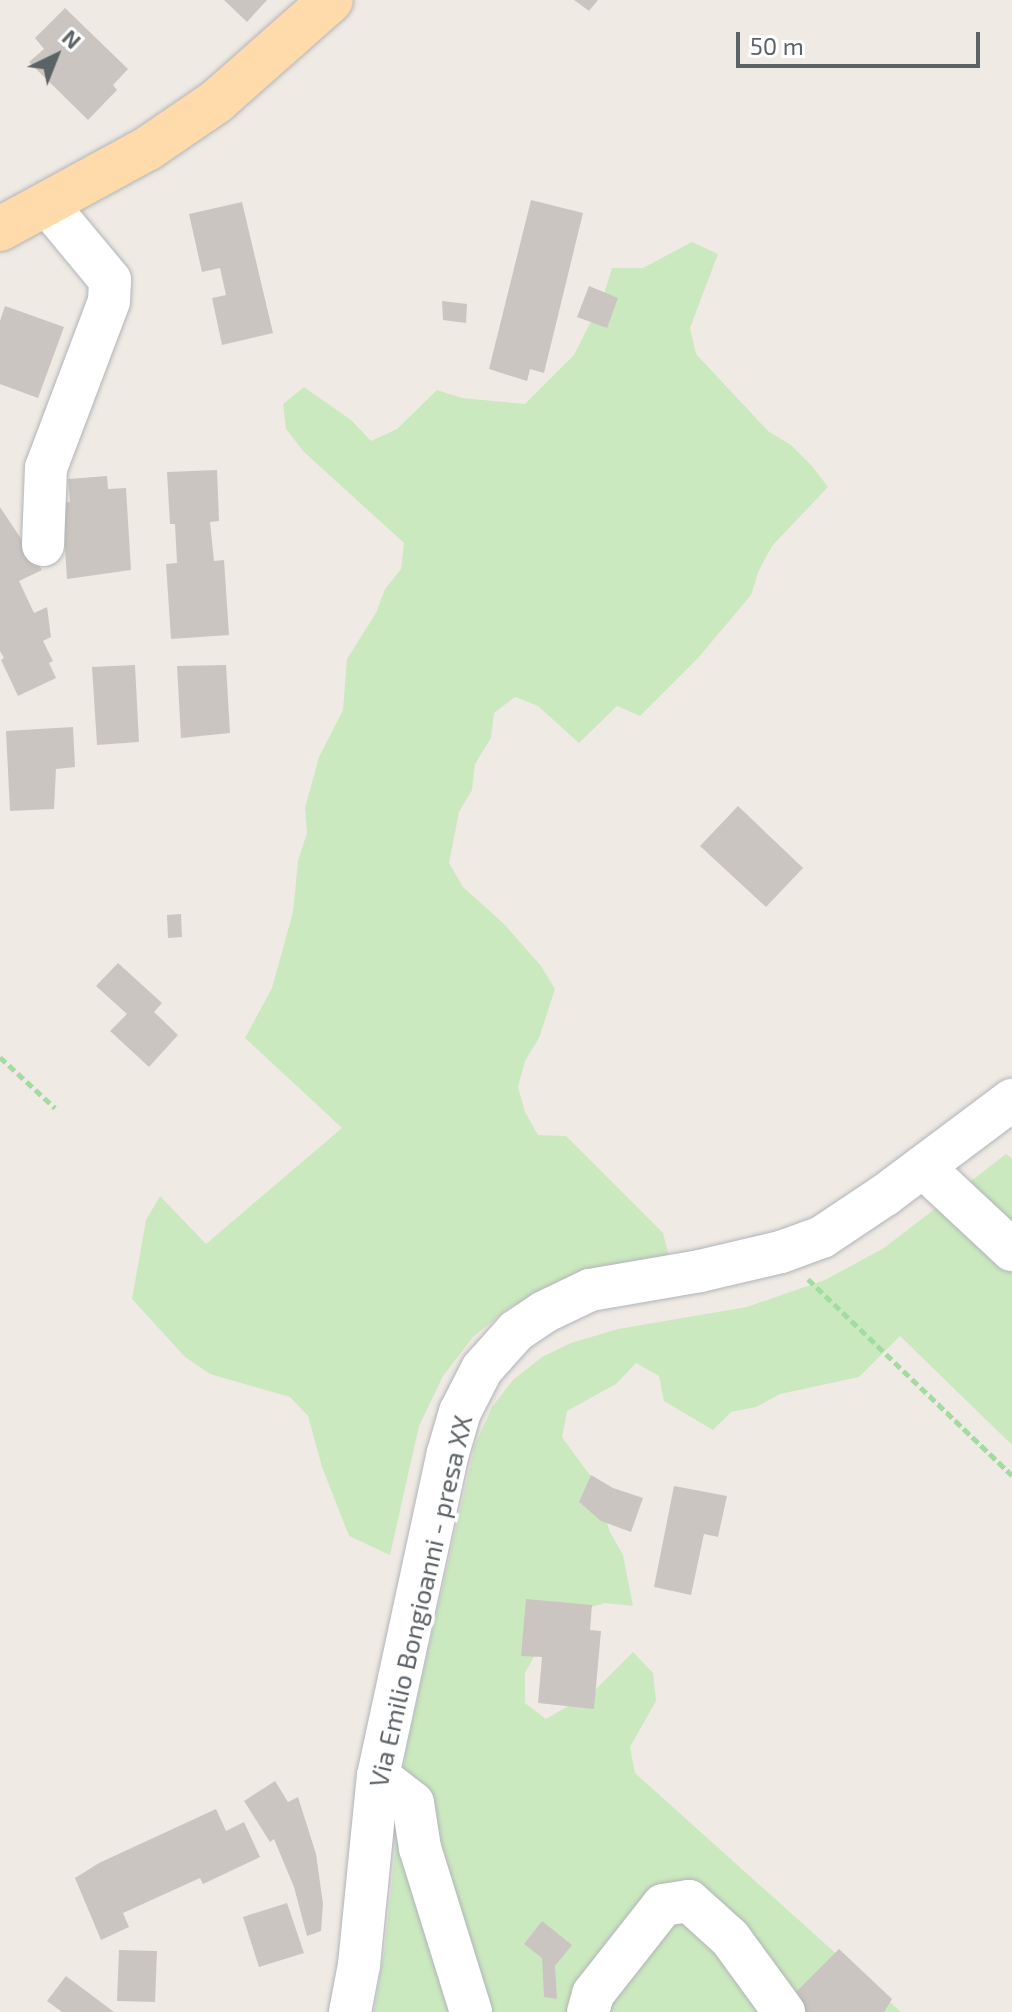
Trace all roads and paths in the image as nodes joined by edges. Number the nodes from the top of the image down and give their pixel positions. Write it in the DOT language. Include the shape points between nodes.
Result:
graph roads {
  1 [pos="331,0"];
  2 [pos="47,204"];
  3 [pos="0,229"];
  4 [pos="43,545"];
  5 [pos="0,1057"];
  6 [pos="1012,1100"];
  7 [pos="55,1108"];
  8 [pos="923,1167"];
  9 [pos="1012,1250"];
  10 [pos="781,1252"];
  11 [pos="1012,1475"];
  12 [pos="378,1776"];
  13 [pos="350,2012"];
  14 [pos="471,2012"];
  15 [pos="588,2012"];
  16 [pos="784,2012"];
  1 -- 2 [label="main road" via="217,101 147,149"];
  2 -- 3 [label="main road"];
  2 -- 4 [label="street" via="110,280 109,301 46,468"];
  5 -- 7 [label="path"];
  6 -- 8 [label="street, Via Emilio Bongioanni - presa XX"];
  8 -- 9 [label="street"];
  8 -- 10 [label="street, Via Emilio Bongioanni - presa XX" via="822,1237"];
  10 -- 11 [label="path"];
  10 -- 12 [label="street, Via Emilio Bongioanni - presa XX" via="590,1290 516,1331 482,1369 460,1412 448,1453"];
  12 -- 13 [label="street, Via Emilio Bongioanni - presa XX"];
  12 -- 14 [label="street" via="413,1803 420,1848"];
  15 -- 16 [label="street" via="593,1994 663,1905 689,1901 730,1938"];
}
